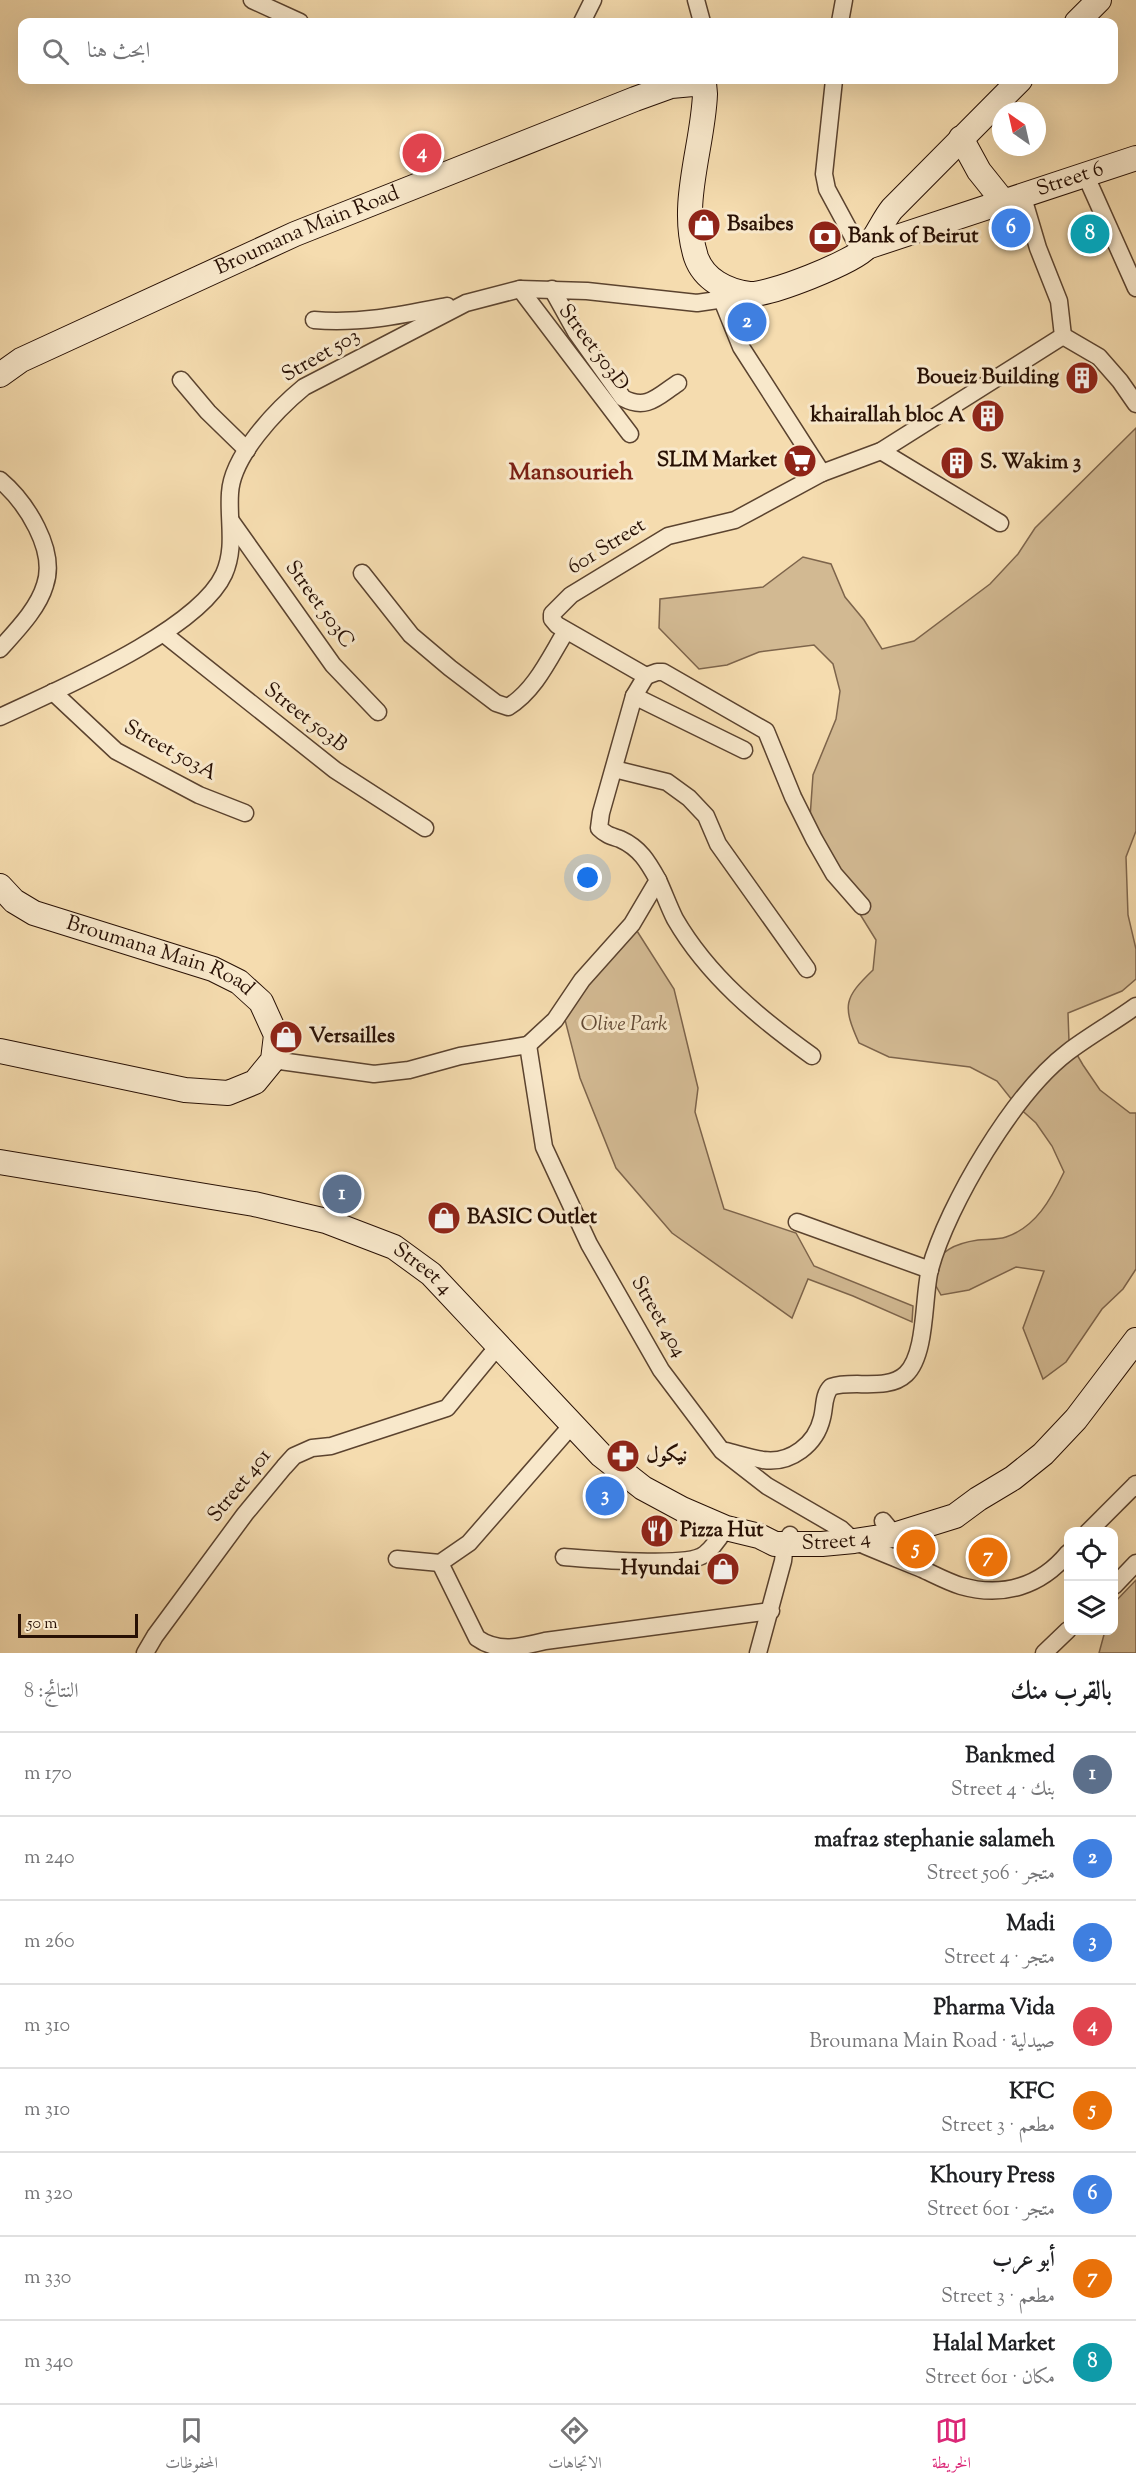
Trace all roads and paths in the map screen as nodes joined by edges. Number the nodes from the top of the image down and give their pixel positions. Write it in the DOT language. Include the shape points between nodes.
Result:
graph roads {
  1 [pos="252,0"];
  2 [pos="593,0"];
  3 [pos="696,0"];
  4 [pos="844,0"];
  5 [pos="1099,0"];
  6 [pos="291,18"];
  7 [pos="584,18"];
  8 [pos="701,18"];
  9 [pos="841,18"];
  10 [pos="1081,18"];
  11 [pos="684,84"];
  12 [pos="704,84"];
  13 [pos="834,84"];
  14 [pos="1016,84"];
  15 [pos="961,138"];
  16 [pos="1136,158"];
  17 [pos="1085,174"];
  18 [pos="905,194"];
  19 [pos="1013,198"];
  20 [pos="932,225"];
  21 [pos="864,250"];
  22 [pos="1136,288"];
  23 [pos="520,289"];
  24 [pos="552,289"];
  25 [pos="752,294"];
  26 [pos="722,300"];
  27 [pos="466,303"];
  28 [pos="314,320"];
  29 [pos="1063,336"];
  30 [pos="0,375"];
  31 [pos="181,380"];
  32 [pos="678,383"];
  33 [pos="1136,404"];
  34 [pos="630,434"];
  35 [pos="247,450"];
  36 [pos="881,451"];
  37 [pos="822,473"];
  38 [pos="0,480"];
  39 [pos="231,520"];
  40 [pos="1000,523"];
  41 [pos="362,573"];
  42 [pos="566,631"];
  43 [pos="164,634"];
  44 [pos="0,649"];
  45 [pos="646,676"];
  46 [pos="53,692"];
  47 [pos="634,696"];
  48 [pos="378,712"];
  49 [pos="0,717"];
  50 [pos="744,750"];
  51 [pos="614,769"];
  52 [pos="245,813"];
  53 [pos="425,828"];
  54 [pos="658,880"];
  55 [pos="0,886"];
  56 [pos="862,906"];
  57 [pos="807,969"];
  58 [pos="1136,1006"];
  59 [pos="528,1045"];
  60 [pos="0,1051"];
  61 [pos="812,1056"];
  62 [pos="273,1059"];
  63 [pos="0,1162"];
  64 [pos="797,1222"];
  65 [pos="930,1270"];
  66 [pos="1136,1340"];
  67 [pos="498,1346"];
  68 [pos="572,1425"];
  69 [pos="722,1451"];
  70 [pos="1136,1484"];
  71 [pos="1093,1527"];
  72 [pos="726,1528"];
  73 [pos="889,1528"];
  74 [pos="847,1535"];
  75 [pos="788,1539"];
  76 [pos="564,1557"];
  77 [pos="1064,1557"];
  78 [pos="397,1559"];
  79 [pos="440,1563"];
  80 [pos="1136,1563"];
  81 [pos="924,1570"];
  82 [pos="1118,1581"];
  83 [pos="771,1611"];
  84 [pos="1064,1634"];
  85 [pos="145,1653"];
  86 [pos="759,1653"];
  87 [pos="1044,1653"];
  1 -- 6 [label="street"];
  2 -- 7 [label="street"];
  3 -- 8 [label="street"];
  4 -- 9 [label="street"];
  5 -- 10 [label="street"];
  11 -- 30 [label="street, Broumana Main Road" via="635,99 295,234 21,360"];
  12 -- 25 [label="street, Broumana Main Road" via="705,110 692,203 691,232 696,258 713,281"];
  13 -- 21 [label="street" via="827,189"];
  14 -- 15 [label="street"];
  15 -- 18 [label="street"];
  15 -- 19 [label="street" via="979,171"];
  16 -- 17 [label="street, Street 6"];
  17 -- 19 [label="street, Street 6"];
  17 -- 22 [label="street"];
  18 -- 20 [label="street" via="916,212"];
  18 -- 21 [label="street" via="880,223"];
  19 -- 20 [label="street, Street 6"];
  19 -- 29 [label="street" via="1059,301"];
  20 -- 21 [label="street, Street 6"];
  21 -- 25 [label="street" via="808,278"];
  23 -- 24 [label="street, Street 503"];
  23 -- 27 [label="street, Street 503"];
  23 -- 34 [label="street, Street 503D"];
  24 -- 26 [label="street, Street 503" via="697,303"];
  24 -- 32 [label="street" via="576,332 623,398 644,405"];
  25 -- 26 [label="street, Street 503"];
  26 -- 37 [label="street" via="741,347"];
  27 -- 28 [label="street" via="379,320"];
  27 -- 35 [label="street, Street 503" via="304,387 285,403"];
  29 -- 33 [label="street" via="1099,357"];
  29 -- 36 [label="street, 601 Street"];
  31 -- 35 [label="street"];
  35 -- 39 [label="street, Street 503" via="234,472"];
  36 -- 37 [label="street, 601 Street"];
  36 -- 40 [label="street"];
  37 -- 42 [label="street, 601 Street" via="735,520 679,532 651,545 561,603 552,619"];
  38 -- 44 [label="street" via="16,494 47,552 46,585 25,622"];
  39 -- 43 [label="street, Street 503" via="232,540 223,575 191,614"];
  39 -- 48 [label="street, Street 503C" via="333,664"];
  41 -- 42 [label="street" via="411,635 496,704 508,707 519,701"];
  42 -- 45 [label="street"];
  43 -- 46 [label="street, Street 503"];
  43 -- 53 [label="street, Street 503B" via="335,770"];
  45 -- 47 [label="street"];
  45 -- 56 [label="street" via="663,672 766,731 814,839 834,874"];
  46 -- 49 [label="street, Street 503"];
  46 -- 52 [label="street, Street 503A" via="116,751 199,795"];
  47 -- 50 [label="street"];
  47 -- 51 [label="street"];
  51 -- 54 [label="street" via="599,828 646,857"];
  51 -- 57 [label="street" via="667,782 689,798 706,816 718,844"];
  54 -- 59 [label="street" via="632,924 582,980 555,1020"];
  54 -- 61 [label="street" via="675,919 710,968 738,998"];
  55 -- 62 [label="street, Broumana Main Road" via="14,901 34,913 213,969 239,982 261,1002 276,1035"];
  58 -- 65 [label="street" via="1067,1053 1030,1090 965,1183"];
  59 -- 62 [label="street" via="460,1056 409,1071 375,1074"];
  59 -- 69 [label="street, Street 404" via="544,1147 589,1244 652,1357"];
  60 -- 62 [label="street" via="185,1090 228,1093 255,1082"];
  63 -- 67 [label="street, Street 4" via="254,1204 362,1233 394,1247 431,1274"];
  64 -- 65 [label="street"];
  65 -- 69 [label="street" via="914,1364 904,1376 831,1387 815,1437 792,1455 765,1460"];
  66 -- 73 [label="street, Street 4" via="1076,1419 1013,1478 955,1516"];
  67 -- 68 [label="street, Street 4"];
  67 -- 85 [label="street, Street 401" via="447,1408 294,1456 239,1522"];
  68 -- 72 [label="street, Street 4" via="601,1455 643,1488"];
  68 -- 79 [label="street" via="469,1544"];
  69 -- 74 [label="street, Street 404" via="767,1486"];
  70 -- 71 [label="street"];
  72 -- 75 [label="street, Street 4" via="775,1544"];
  72 -- 76 [label="street" via="707,1553 689,1559"];
  73 -- 74 [label="street, Street 4"];
  73 -- 81 [label="street"];
  74 -- 75 [label="street, Street 4"];
  74 -- 81 [label="street, Street 404"];
  75 -- 83 [label="street"];
  77 -- 81 [label="street, Street 404" via="1045,1576 1003,1591 959,1586"];
  78 -- 79 [label="street"];
  79 -- 83 [label="street" via="477,1638 498,1647 514,1649 544,1641"];
  80 -- 82 [label="street"];
  83 -- 86 [label="street"];
  84 -- 87 [label="street"];
}
